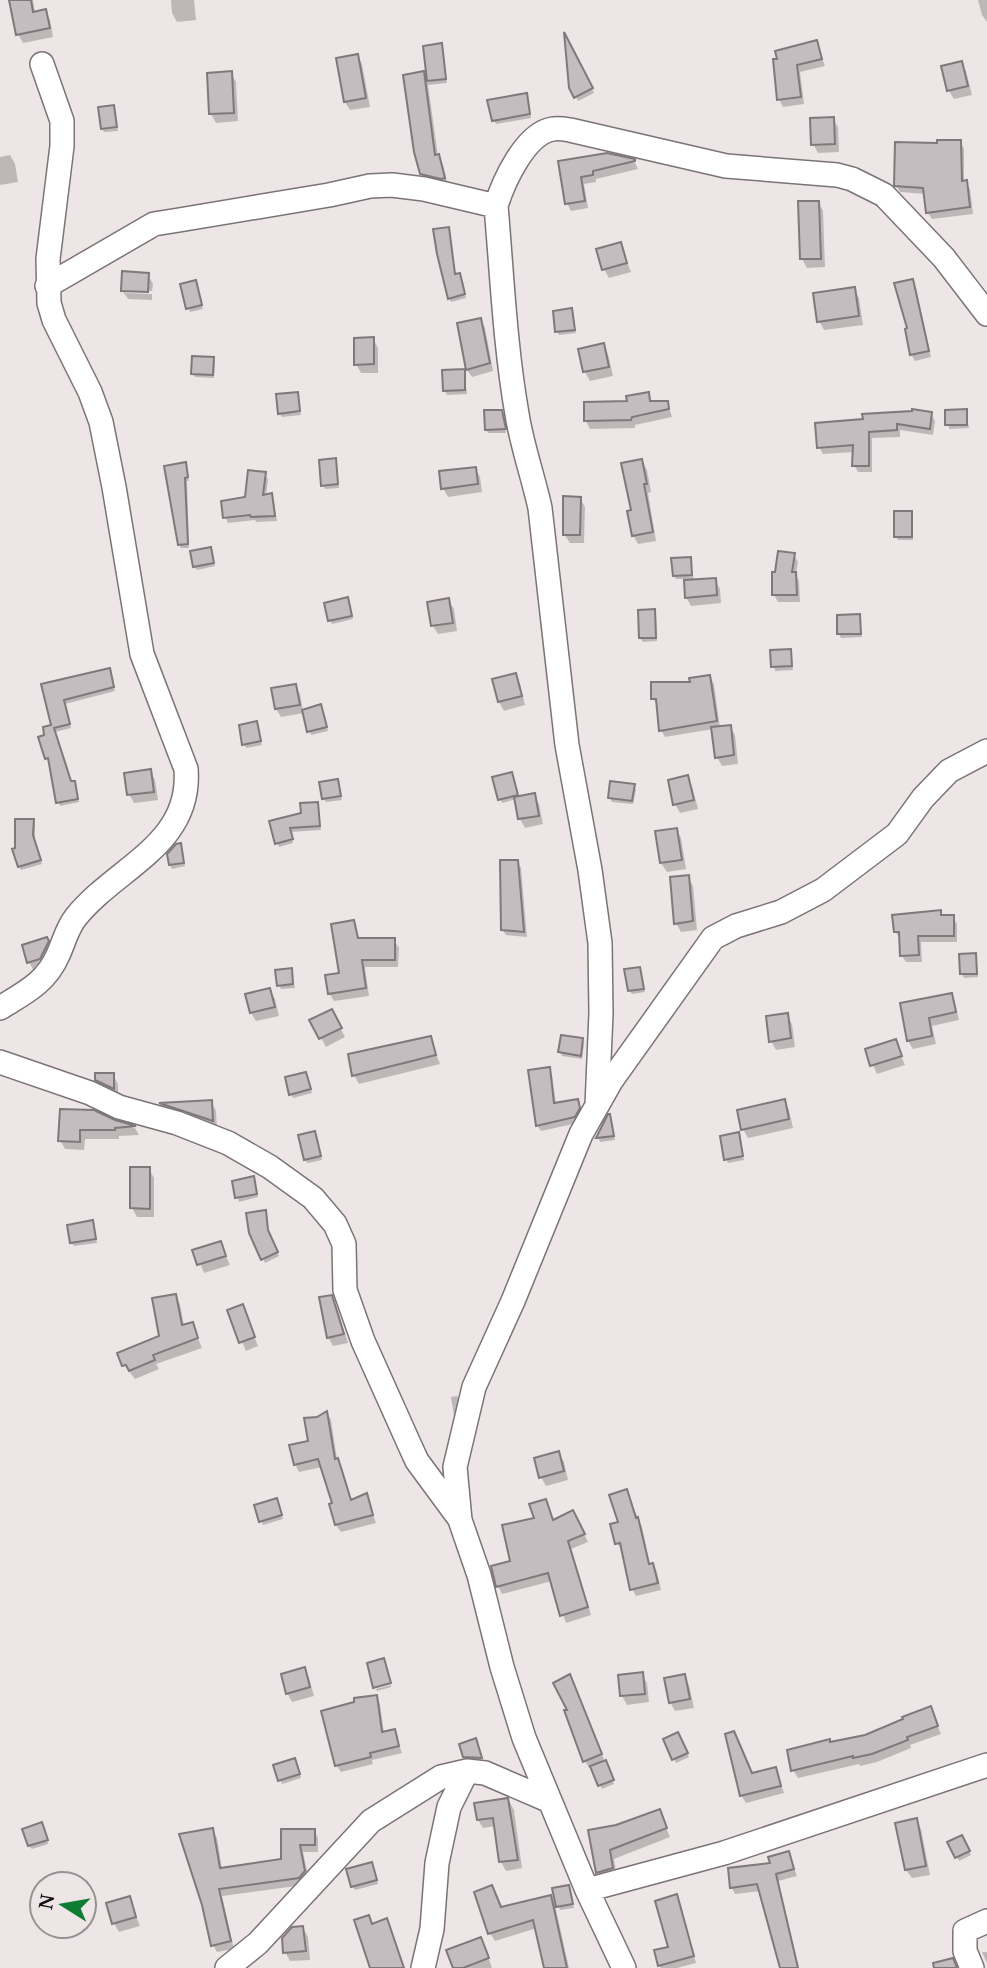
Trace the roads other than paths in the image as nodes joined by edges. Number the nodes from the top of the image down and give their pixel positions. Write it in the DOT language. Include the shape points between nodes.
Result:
graph roads {
  1 [pos="41,64"];
  2 [pos="496,206"];
  3 [pos="47,286"];
  4 [pos="987,314"];
  5 [pos="987,751"];
  6 [pos="0,1008"];
  7 [pos="0,1062"];
  8 [pos="597,1106"];
  9 [pos="460,1521"];
  10 [pos="987,1765"];
  11 [pos="467,1771"];
  12 [pos="550,1801"];
  13 [pos="587,1890"];
  14 [pos="987,1922"];
  15 [pos="227,1968"];
  16 [pos="423,1968"];
  17 [pos="624,1968"];
  18 [pos="972,1968"];
  1 -- 3 [label="street" via="62,121"];
  2 -- 3 [label="street" via="424,189 370,186 154,224"];
  2 -- 4 [label="street" via="518,158 535,138 551,129 726,166 837,175 884,195 944,258"];
  2 -- 8 [label="street" via="516,411 540,508 567,745 600,943"];
  3 -- 6 [label="street" via="54,320 101,422 142,654 186,769 187,788 181,812 154,848 76,917 39,985"];
  5 -- 8 [label="street" via="949,771 897,834 823,890 713,939"];
  7 -- 9 [label="street" via="228,1143 313,1198 335,1224 344,1244 345,1290 411,1448"];
  8 -- 9 [label="street" via="474,1387 455,1467"];
  9 -- 12 [label="street" via="524,1738"];
  10 -- 13 [label="street" via="724,1853"];
  11 -- 12 [label="street" via="485,1773"];
  11 -- 15 [label="street" via="441,1777 370,1821 258,1943"];
  11 -- 16 [label="street" via="449,1807"];
  12 -- 13 [label="street"];
  13 -- 17 [label="street"];
  14 -- 18 [label="street" via="965,1931 965,1951"];
}
